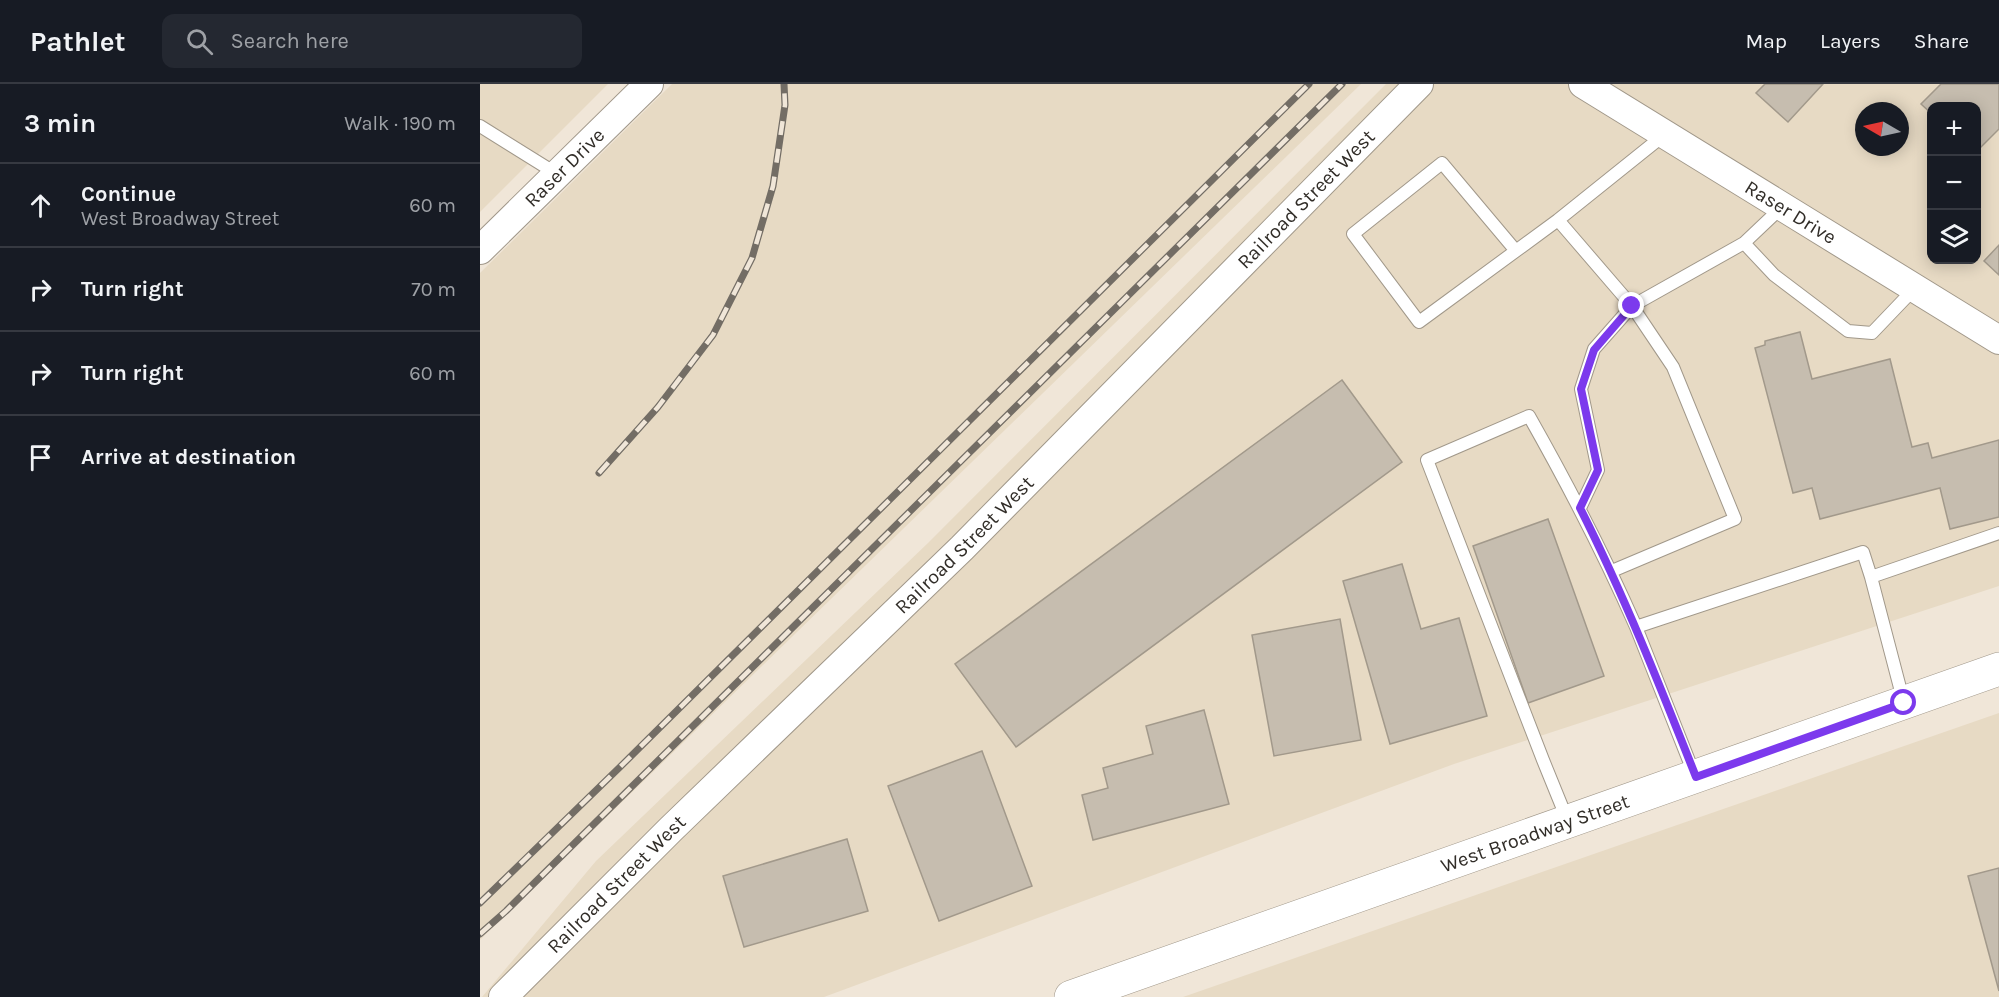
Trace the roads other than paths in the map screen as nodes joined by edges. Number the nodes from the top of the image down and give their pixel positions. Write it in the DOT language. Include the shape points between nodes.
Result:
graph roads {
  1 [pos="649,84"];
  2 [pos="1419,84"];
  3 [pos="1583,84"];
  4 [pos="480,126"];
  5 [pos="1665,135"];
  6 [pos="557,174"];
  7 [pos="1783,207"];
  8 [pos="1558,220"];
  9 [pos="1744,243"];
  10 [pos="480,250"];
  11 [pos="1516,251"];
  12 [pos="1915,288"];
  13 [pos="1632,306"];
  14 [pos="1999,340"];
  15 [pos="1580,508"];
  16 [pos="1999,533"];
  17 [pos="1612,571"];
  18 [pos="1871,577"];
  19 [pos="1636,627"];
  20 [pos="1999,669"];
  21 [pos="1904,703"];
  22 [pos="1696,777"];
  23 [pos="1568,821"];
  24 [pos="503,997"];
  25 [pos="1071,997"];
  1 -- 6 [label="street, Raser Drive"];
  2 -- 24 [label="street, Railroad Street West" via="962,548"];
  3 -- 5 [label="street, Raser Drive"];
  4 -- 6 [label="lane"];
  5 -- 7 [label="street, Raser Drive"];
  5 -- 8 [label="lane"];
  6 -- 10 [label="street, Raser Drive"];
  7 -- 9 [label="lane"];
  7 -- 12 [label="street, Raser Drive"];
  8 -- 11 [label="lane"];
  8 -- 13 [label="lane"];
  9 -- 12 [label="lane" via="1774,275 1848,332 1872,333"];
  9 -- 13 [label="lane"];
  11 -- 11 [label="lane" via="1419,322 1353,234 1442,163"];
  12 -- 14 [label="street, Raser Drive"];
  13 -- 15 [label="lane" via="1594,350 1581,389 1598,470"];
  13 -- 17 [label="lane" via="1673,367 1735,519"];
  15 -- 17 [label="lane"];
  15 -- 23 [label="lane" via="1528,416 1427,460"];
  16 -- 18 [label="lane"];
  17 -- 19 [label="lane"];
  18 -- 19 [label="lane" via="1863,552"];
  18 -- 21 [label="lane"];
  19 -- 22 [label="lane"];
  20 -- 21 [label="main road, West Broadway Street"];
  21 -- 22 [label="main road, West Broadway Street"];
  22 -- 23 [label="main road, West Broadway Street"];
  23 -- 25 [label="main road, West Broadway Street"];
}
